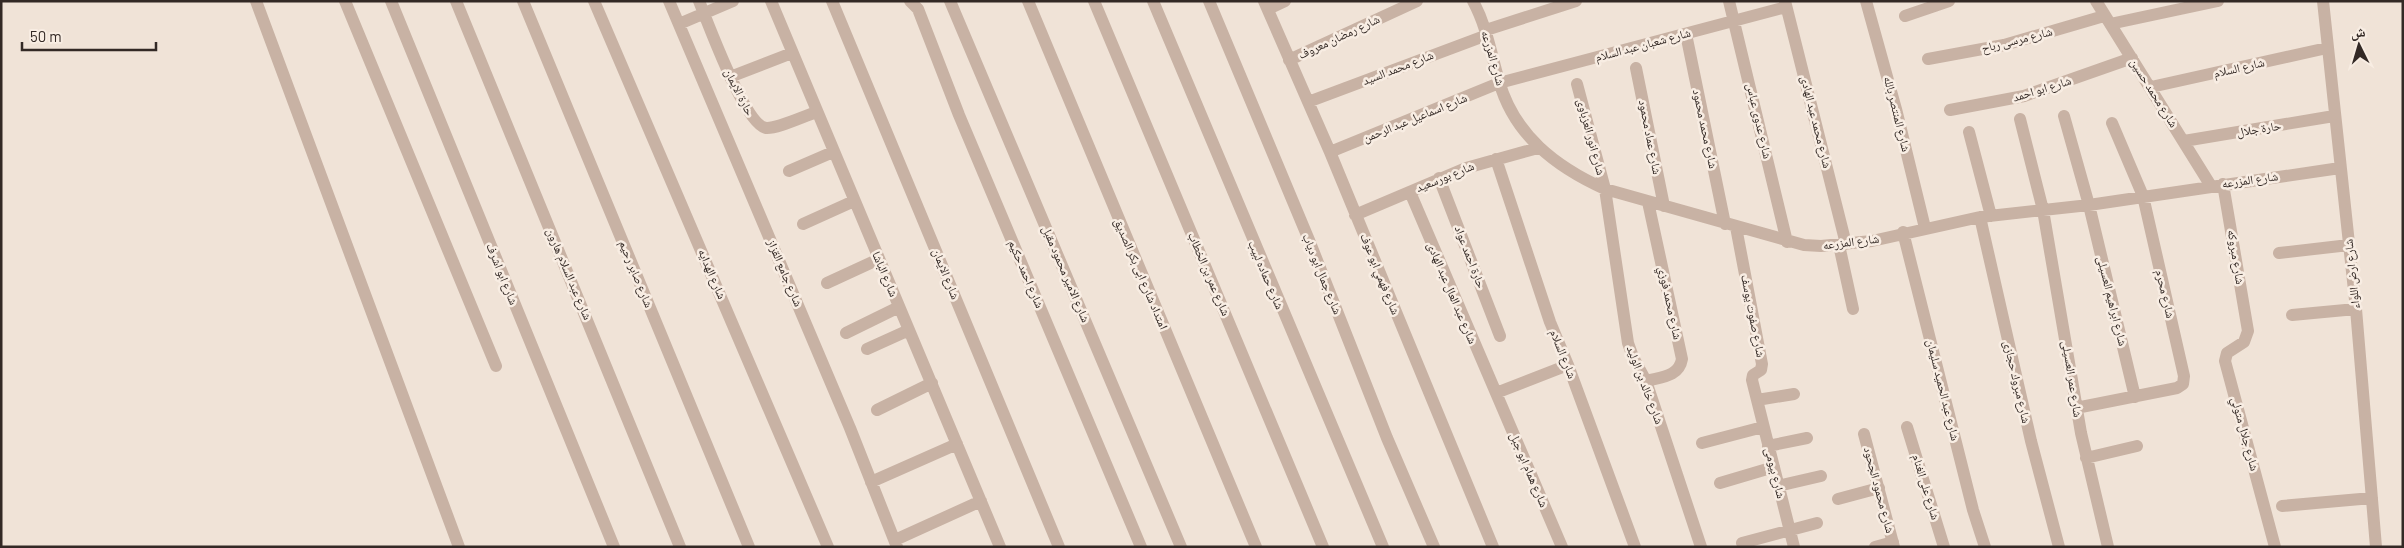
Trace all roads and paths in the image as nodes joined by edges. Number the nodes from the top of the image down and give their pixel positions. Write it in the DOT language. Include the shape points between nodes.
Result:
graph roads {
  1 [pos="256,1"];
  2 [pos="345,1"];
  3 [pos="391,1"];
  4 [pos="456,1"];
  5 [pos="523,1"];
  6 [pos="594,1"];
  7 [pos="669,1"];
  8 [pos="698,1"];
  9 [pos="732,1"];
  10 [pos="771,1"];
  11 [pos="832,1"];
  12 [pos="910,1"];
  13 [pos="950,1"];
  14 [pos="1028,1"];
  15 [pos="1094,1"];
  16 [pos="1153,1"];
  17 [pos="1209,1"];
  18 [pos="1285,1"];
  19 [pos="1417,1"];
  20 [pos="1473,1"];
  21 [pos="1576,1"];
  22 [pos="1730,1"];
  23 [pos="1866,1"];
  24 [pos="1949,1"];
  25 [pos="2096,1"];
  26 [pos="2218,1"];
  27 [pos="2323,1"];
  28 [pos="1786,4"];
  29 [pos="1266,5"];
  30 [pos="704,14"];
  31 [pos="1905,16"];
  32 [pos="1735,20"];
  33 [pos="2107,20"];
  34 [pos="679,24"];
  35 [pos="1487,32"];
  36 [pos="1686,34"];
  37 [pos="2327,48"];
  38 [pos="792,53"];
  39 [pos="2132,58"];
  40 [pos="1928,59"];
  41 [pos="1289,60"];
  42 [pos="1636,68"];
  43 [pos="730,77"];
  44 [pos="1500,83"];
  45 [pos="1577,84"];
  46 [pos="2151,87"];
  47 [pos="1308,102"];
  48 [pos="1950,110"];
  49 [pos="816,112"];
  50 [pos="2064,116"];
  51 [pos="2334,116"];
  52 [pos="2020,120"];
  53 [pos="2112,123"];
  54 [pos="1969,132"];
  55 [pos="2184,141"];
  56 [pos="1538,148"];
  57 [pos="834,152"];
  58 [pos="1330,152"];
  59 [pos="1496,159"];
  60 [pos="2340,168"];
  61 [pos="789,171"];
  62 [pos="1439,178"];
  63 [pos="2217,185"];
  64 [pos="1605,189"];
  65 [pos="1410,192"];
  66 [pos="2143,196"];
  67 [pos="854,201"];
  68 [pos="1648,202"];
  69 [pos="2089,205"];
  70 [pos="1664,206"];
  71 [pos="2042,210"];
  72 [pos="1356,215"];
  73 [pos="1985,216"];
  74 [pos="802,224"];
  75 [pos="1731,226"];
  76 [pos="1925,228"];
  77 [pos="1903,232"];
  78 [pos="1788,242"];
  79 [pos="1842,244"];
  80 [pos="2349,246"];
  81 [pos="2279,253"];
  82 [pos="879,259"];
  83 [pos="827,283"];
  84 [pos="899,307"];
  85 [pos="1852,309"];
  86 [pos="2356,309"];
  87 [pos="2292,315"];
  88 [pos="909,330"];
  89 [pos="2248,331"];
  90 [pos="846,333"];
  91 [pos="1500,336"];
  92 [pos="867,349"];
  93 [pos="1568,365"];
  94 [pos="496,366"];
  95 [pos="1646,381"];
  96 [pos="932,384"];
  97 [pos="1496,393"];
  98 [pos="1794,394"];
  99 [pos="2135,397"];
  100 [pos="1757,400"];
  101 [pos="2076,408"];
  102 [pos="877,410"];
  103 [pos="1763,427"];
  104 [pos="1907,427"];
  105 [pos="1864,434"];
  106 [pos="1808,438"];
  107 [pos="1702,443"];
  108 [pos="957,444"];
  109 [pos="1768,446"];
  110 [pos="2137,446"];
  111 [pos="2086,458"];
  112 [pos="1774,467"];
  113 [pos="1821,476"];
  114 [pos="871,482"];
  115 [pos="1720,483"];
  116 [pos="1778,486"];
  117 [pos="1878,488"];
  118 [pos="2372,498"];
  119 [pos="1838,499"];
  120 [pos="981,502"];
  121 [pos="2282,506"];
  122 [pos="1817,523"];
  123 [pos="1790,529"];
  124 [pos="1742,543"];
  125 [pos="896,544"];
  126 [pos="1894,545"];
  127 [pos="459,547"];
  128 [pos="614,547"];
  129 [pos="680,547"];
  130 [pos="749,547"];
  131 [pos="828,547"];
  132 [pos="1000,547"];
  133 [pos="1059,547"];
  134 [pos="1141,547"];
  135 [pos="1181,547"];
  136 [pos="1256,547"];
  137 [pos="1323,547"];
  138 [pos="1383,547"];
  139 [pos="1434,547"];
  140 [pos="1493,547"];
  141 [pos="1562,547"];
  142 [pos="1635,547"];
  143 [pos="1701,547"];
  144 [pos="1794,547"];
  145 [pos="1875,547"];
  146 [pos="1944,547"];
  147 [pos="1985,547"];
  148 [pos="2060,547"];
  149 [pos="2108,547"];
  150 [pos="2276,547"];
  151 [pos="2376,547"];
  1 -- 127 [label="street"];
  2 -- 94 [label="street"];
  3 -- 128 [label="street, شارع ابو اشرف"];
  4 -- 129 [label="street, شارع عبد السلام هارون"];
  5 -- 130 [label="street, شارع صابر رحيم"];
  6 -- 131 [label="street, شارع الهدايه"];
  7 -- 34 [label="street, شارع جامع القزاز"];
  8 -- 30 [label="street, حارة الايمان"];
  9 -- 30 [label="street"];
  10 -- 38 [label="street, شارع الباشا"];
  11 -- 133 [label="street, شارع الايمان"];
  12 -- 134 [label="street, شارع احمد حكيم" via="918,8 959,115"];
  13 -- 135 [label="street, شارع الامير محمود مقبل"];
  14 -- 136 [label="street, امتداد شارع ابى بكر الصديق"];
  15 -- 137 [label="street, شارع عمر بن الخطاب"];
  16 -- 138 [label="street, شارع حماده لبيب"];
  17 -- 139 [label="street, شارع جمال ابو دياب"];
  18 -- 29 [label="street"];
  19 -- 41 [label="street, شارع رمضان معروف"];
  20 -- 35 [label="street, شارع المزرعه"];
  21 -- 35 [label="street, شارع محمد السيد"];
  22 -- 32 [label="street, شارع عدوى عباس"];
  23 -- 76 [label="street, شارع المنتصر بالله"];
  24 -- 31 [label="street"];
  25 -- 33 [label="street, شارع محمد حسين"];
  26 -- 33 [label="street, شارع مرسى رباح"];
  27 -- 37 [label="street, شارع ارض اللواء"];
  28 -- 32 [label="street, شارع شعبان عبد السلام"];
  28 -- 79 [label="street, شارع محمد عبد الهادى"];
  29 -- 41 [label="street, شارع فهمي ابو عوف"];
  30 -- 34 [label="street"];
  30 -- 43 [label="street, حارة الايمان"];
  32 -- 36 [label="street, شارع شعبان عبد السلام"];
  32 -- 78 [label="street, شارع عدوى عباس"];
  33 -- 39 [label="street, شارع محمد حسين"];
  33 -- 40 [label="street, شارع مرسى رباح" via="2004,45"];
  34 -- 114 [label="street, شارع جامع القزاز"];
  35 -- 44 [label="street, شارع المزرعه"];
  35 -- 47 [label="street, شارع محمد السيد"];
  36 -- 44 [label="street, شارع شعبان عبد السلام"];
  36 -- 75 [label="street, شارع محمد محمود"];
  37 -- 46 [label="street, شارع السلام"];
  37 -- 51 [label="street, شارع ارض اللواء"];
  38 -- 43 [label="street"];
  38 -- 49 [label="street, شارع الباشا"];
  39 -- 46 [label="street, شارع محمد حسين"];
  39 -- 48 [label="street, شارع ابو احمد" via="2024,96"];
  41 -- 47 [label="street, شارع فهمي ابو عوف"];
  42 -- 70 [label="street, شارع عماد محمود"];
  43 -- 49 [label="street, حارة الايمان" via="750,114 766,128"];
  44 -- 56 [label="street, شارع المزرعه" via="1511,112"];
  44 -- 58 [label="street, شارع اسماعيل عبد الرحمن"];
  45 -- 64 [label="street, شارع انور العزباوى"];
  46 -- 55 [label="street, شارع محمد حسين"];
  47 -- 58 [label="street, شارع فهمي ابو عوف"];
  49 -- 57 [label="street, شارع الباشا"];
  50 -- 69 [label="street, شارع ابراهيم العسيلى"];
  51 -- 55 [label="street, حارة جلال"];
  51 -- 60 [label="street, شارع ارض اللواء"];
  52 -- 71 [label="street, شارع عمر العسيلى"];
  53 -- 66 [label="street"];
  54 -- 73 [label="street, شارع مبروك حجازى"];
  55 -- 63 [label="street, شارع محمد حسين"];
  56 -- 59 [label="street, شارع بورسعيد"];
  56 -- 64 [label="street, شارع المزرعه" via="1579,178"];
  57 -- 61 [label="street"];
  57 -- 67 [label="street, شارع الباشا"];
  58 -- 72 [label="street, شارع فهمي ابو عوف"];
  59 -- 62 [label="street, شارع بورسعيد"];
  59 -- 93 [label="street, شارع السلام" via="1550,322"];
  60 -- 63 [label="street, شارع المزرعه"];
  60 -- 80 [label="street, شارع ارض اللواء"];
  62 -- 65 [label="street, شارع بورسعيد"];
  62 -- 91 [label="street, حارة احمد عواد"];
  63 -- 66 [label="street, شارع المزرعه"];
  63 -- 89 [label="street, شارع مبروكه"];
  64 -- 68 [label="street, شارع المزرعه"];
  64 -- 95 [label="street, شارع خالد بن الوليد" via="1628,343"];
  65 -- 72 [label="street, شارع بورسعيد"];
  65 -- 97 [label="street, شارع عبد العال عبد الهادى"];
  66 -- 69 [label="street, شارع المزرعه"];
  66 -- 99 [label="street, شارع محرم" via="2183,369 2183,384"];
  67 -- 74 [label="street"];
  67 -- 82 [label="street, شارع الباشا"];
  68 -- 70 [label="street, شارع المزرعه"];
  68 -- 95 [label="street, شارع محمد فوزي" via="1682,359 1676,373"];
  69 -- 71 [label="street, شارع المزرعه"];
  69 -- 99 [label="street, شارع ابراهيم العسيلى"];
  70 -- 75 [label="street, شارع المزرعه"];
  71 -- 73 [label="street, شارع المزرعه"];
  71 -- 101 [label="street, شارع عمر العسيلى"];
  72 -- 140 [label="street, شارع فهمي ابو عوف"];
  73 -- 76 [label="street, شارع المزرعه"];
  73 -- 148 [label="street, شارع مبروك حجازى" via="2029,431"];
  75 -- 78 [label="street, شارع المزرعه"];
  75 -- 100 [label="street, شارع صفوت يوسف" via="1762,364 1761,370 1752,377"];
  76 -- 77 [label="street, شارع المزرعه"];
  77 -- 79 [label="street, شارع المزرعه"];
  77 -- 147 [label="street, شارع عبد الحميد سليمان"];
  78 -- 79 [label="street, شارع المزرعه" via="1813,246"];
  79 -- 85 [label="street, شارع محمد عبد الهادى"];
  80 -- 81 [label="street"];
  80 -- 86 [label="street, شارع ارض اللواء"];
  82 -- 83 [label="street"];
  82 -- 84 [label="street, شارع الباشا"];
  84 -- 88 [label="street, شارع الباشا"];
  84 -- 90 [label="street"];
  86 -- 87 [label="street"];
  86 -- 118 [label="street, شارع ارض اللواء"];
  88 -- 92 [label="street"];
  88 -- 96 [label="street, شارع الباشا"];
  89 -- 150 [label="street, شارع جلال متولي" via="2244,342 2227,353 2225,361"];
  93 -- 97 [label="street"];
  93 -- 142 [label="street, شارع السلام"];
  95 -- 143 [label="street, شارع خالد بن الوليد"];
  96 -- 102 [label="street"];
  96 -- 108 [label="street, شارع الباشا"];
  97 -- 141 [label="street, شارع همام ابو جبل"];
  98 -- 100 [label="street"];
  99 -- 101 [label="street"];
  100 -- 103 [label="street, شارع بيومى"];
  101 -- 111 [label="street, شارع عمر العسيلى"];
  103 -- 107 [label="street"];
  103 -- 109 [label="street, شارع بيومى"];
  104 -- 146 [label="street, شارع على الغنام"];
  105 -- 117 [label="street, شارع محمود الجحود"];
  106 -- 109 [label="street"];
  108 -- 114 [label="street"];
  108 -- 120 [label="street, شارع الباشا"];
  109 -- 112 [label="street, شارع بيومى"];
  110 -- 111 [label="street"];
  111 -- 149 [label="street, شارع عمر العسيلى"];
  112 -- 115 [label="street"];
  112 -- 116 [label="street, شارع بيومى"];
  113 -- 116 [label="street"];
  114 -- 125 [label="street, شارع جامع القزاز"];
  116 -- 123 [label="street, شارع بيومى"];
  117 -- 119 [label="street"];
  117 -- 126 [label="street, شارع محمود الجحود"];
  118 -- 121 [label="street"];
  118 -- 151 [label="street, شارع ارض اللواء"];
  120 -- 125 [label="street"];
  120 -- 132 [label="street, شارع الباشا"];
  122 -- 123 [label="street"];
  123 -- 124 [label="street"];
  123 -- 144 [label="street, شارع بيومى"];
  126 -- 145 [label="street"];
}
